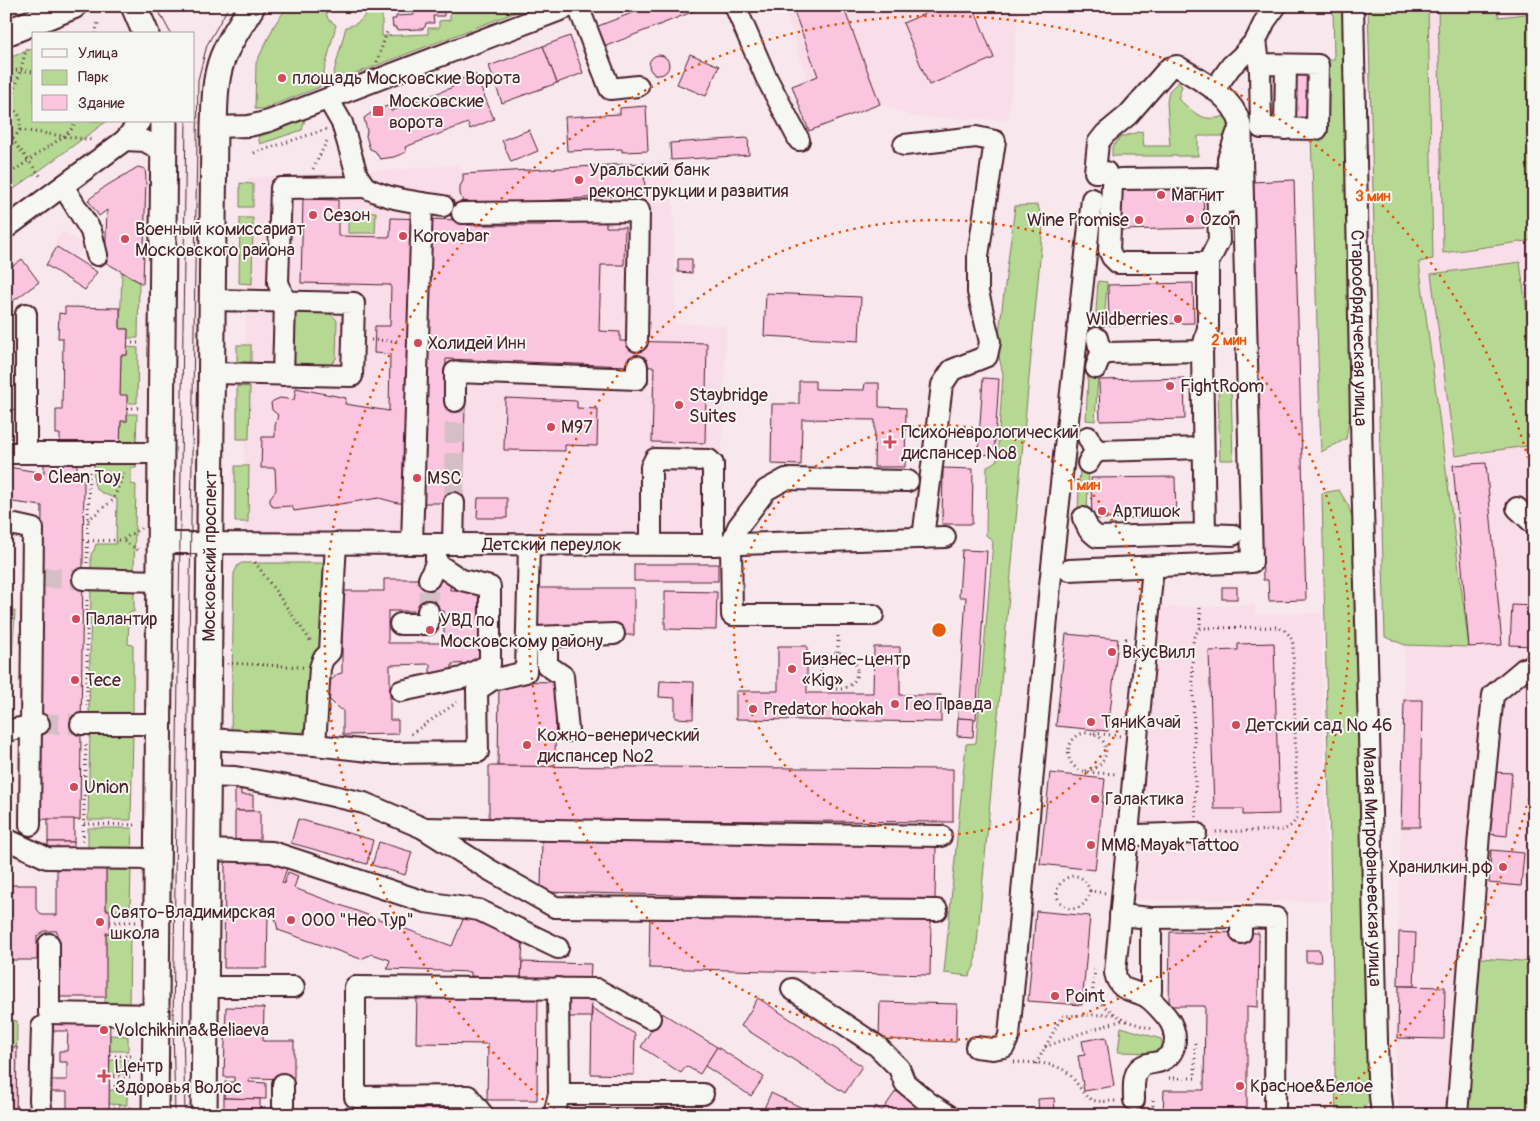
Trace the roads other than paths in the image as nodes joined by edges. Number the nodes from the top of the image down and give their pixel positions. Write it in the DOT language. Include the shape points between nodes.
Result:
graph roads {
  1 [pos="73,6"];
  2 [pos="134,6"];
  3 [pos="252,6"];
  4 [pos="571,6"];
  5 [pos="578,6"];
  6 [pos="735,6"];
  7 [pos="1276,6"];
  8 [pos="1353,6"];
  9 [pos="145,32"];
  10 [pos="17,38"];
  11 [pos="1256,40"];
  12 [pos="1259,64"];
  13 [pos="1286,65"];
  14 [pos="638,86"];
  15 [pos="1214,90"];
  16 [pos="328,99"];
  17 [pos="139,122"];
  18 [pos="164,122"];
  19 [pos="214,127"];
  20 [pos="1285,128"];
  21 [pos="1238,131"];
  22 [pos="125,140"];
  23 [pos="799,140"];
  24 [pos="904,146"];
  25 [pos="164,152"];
  26 [pos="1218,160"];
  27 [pos="1106,172"];
  28 [pos="63,186"];
  29 [pos="365,187"];
  30 [pos="1092,199"];
  31 [pos="443,206"];
  32 [pos="421,211"];
  33 [pos="462,213"];
  34 [pos="6,228"];
  35 [pos="1219,241"];
  36 [pos="97,255"];
  37 [pos="1208,263"];
  38 [pos="212,300"];
  39 [pos="285,302"];
  40 [pos="26,314"];
  41 [pos="638,341"];
  42 [pos="1202,351"];
  43 [pos="1100,353"];
  44 [pos="637,366"];
  45 [pos="211,373"];
  46 [pos="283,375"];
  47 [pos="455,401"];
  48 [pos="1203,448"];
  49 [pos="1092,450"];
  50 [pos="161,452"];
  51 [pos="6,453"];
  52 [pos="26,453"];
  53 [pos="1362,470"];
  54 [pos="908,481"];
  55 [pos="454,503"];
  56 [pos="1517,508"];
  57 [pos="1083,518"];
  58 [pos="6,523"];
  59 [pos="1534,524"];
  60 [pos="1205,534"];
  61 [pos="1233,534"];
  62 [pos="1178,535"];
  63 [pos="945,537"];
  64 [pos="923,538"];
  65 [pos="148,541"];
  66 [pos="210,543"];
  67 [pos="336,543"];
  68 [pos="412,544"];
  69 [pos="529,544"];
  70 [pos="651,544"];
  71 [pos="722,544"];
  72 [pos="439,558"];
  73 [pos="1153,567"];
  74 [pos="1094,569"];
  75 [pos="1068,570"];
  76 [pos="83,579"];
  77 [pos="160,582"];
  78 [pos="428,611"];
  79 [pos="873,615"];
  80 [pos="400,624"];
  81 [pos="614,634"];
  82 [pos="537,637"];
  83 [pos="1534,665"];
  84 [pos="401,691"];
  85 [pos="84,724"];
  86 [pos="158,724"];
  87 [pos="35,725"];
  88 [pos="6,731"];
  89 [pos="568,731"];
  90 [pos="208,739"];
  91 [pos="315,745"];
  92 [pos="207,776"];
  93 [pos="30,825"];
  94 [pos="423,828"];
  95 [pos="1128,833"];
  96 [pos="1196,833"];
  97 [pos="941,836"];
  98 [pos="6,839"];
  99 [pos="206,850"];
  100 [pos="157,859"];
  101 [pos="937,910"];
  102 [pos="1120,915"];
  103 [pos="1151,918"];
  104 [pos="49,944"];
  105 [pos="558,948"];
  106 [pos="205,987"];
  107 [pos="294,987"];
  108 [pos="558,988"];
  109 [pos="792,988"];
  110 [pos="1147,997"];
  111 [pos="156,1014"];
  112 [pos="650,1018"];
  113 [pos="42,1026"];
  114 [pos="976,1048"];
  115 [pos="283,1084"];
  116 [pos="559,1094"];
  117 [pos="703,1094"];
  118 [pos="1129,1101"];
  119 [pos="144,1111"];
  120 [pos="42,1115"];
  121 [pos="204,1115"];
  122 [pos="283,1115"];
  123 [pos="483,1115"];
  124 [pos="554,1115"];
  125 [pos="948,1115"];
  126 [pos="1275,1115"];
  127 [pos="1382,1115"];
  128 [pos="1458,1115"];
  1 -- 10 [label="main road"];
  2 -- 9 [label="main road"];
  3 -- 19 [label="main road, Московский проспект" via="226,50 220,68"];
  4 -- 16 [label="street"];
  5 -- 14 [label="street" via="610,89"];
  6 -- 23 [label="street" via="766,77"];
  7 -- 11 [label="street"];
  8 -- 53 [label="street, Старообрядческая улица"];
  11 -- 12 [label="street"];
  11 -- 15 [label="street"];
  12 -- 13 [label="street"];
  12 -- 20 [label="street" via="1261,128"];
  13 -- 20 [label="street"];
  13 -- 20 [label="street" via="1318,65 1318,92 1317,129"];
  15 -- 21 [label="street" via="1233,107"];
  15 -- 27 [label="street" via="1177,66 1169,68 1128,115 1098,142 1095,172"];
  16 -- 19 [label="street" via="265,123"];
  16 -- 29 [label="street" via="357,176"];
  17 -- 22 [label="street"];
  18 -- 25 [label="main road"];
  19 -- 38 [label="main road, Московский проспект"];
  21 -- 26 [label="street" via="1218,150"];
  21 -- 35 [label="street" via="1228,159 1230,218"];
  21 -- 73 [label="street" via="1252,562"];
  22 -- 25 [label="street" via="145,141"];
  22 -- 28 [label="street"];
  24 -- 64 [label="street" via="976,138 995,141 978,256 978,292 990,342 987,356 952,370 942,385"];
  25 -- 50 [label="main road"];
  28 -- 34 [label="street"];
  28 -- 36 [label="street" via="91,231"];
  29 -- 32 [label="street"];
  29 -- 39 [label="street" via="281,188 278,282"];
  30 -- 114 [label="street" via="1050,585 1009,1036 1004,1047 993,1050"];
  31 -- 32 [label="street"];
  32 -- 68 [label="street"];
  33 -- 41 [label="street" via="639,211"];
  35 -- 37 [label="street"];
  35 -- 37 [label="street" via="1215,179 1114,180 1109,250 1112,258 1118,263"];
  37 -- 42 [label="street" via="1208,328"];
  38 -- 39 [label="street"];
  38 -- 45 [label="main road, Московский проспект"];
  39 -- 46 [label="street"];
  39 -- 46 [label="street" via="354,304 352,376"];
  40 -- 52 [label="street"];
  42 -- 43 [label="street"];
  42 -- 48 [label="street"];
  44 -- 47 [label="street" via="637,379 455,372"];
  45 -- 46 [label="street"];
  45 -- 66 [label="main road, Московский проспект"];
  48 -- 49 [label="street"];
  48 -- 60 [label="street"];
  50 -- 52 [label="street"];
  50 -- 65 [label="main road"];
  51 -- 52 [label="street"];
  53 -- 127 [label="street, Малая Митрофаньевская улица" via="1378,1077"];
  54 -- 71 [label="street" via="786,479 766,490"];
  55 -- 72 [label="street"];
  56 -- 59 [label="street"];
  57 -- 62 [label="street" via="1097,537"];
  58 -- 87 [label="street" via="33,529"];
  60 -- 61 [label="street"];
  60 -- 62 [label="street"];
  62 -- 74 [label="street" via="1163,548 1099,550 1094,556"];
  63 -- 64 [label="street, Детский переулок"];
  64 -- 71 [label="street, Детский переулок"];
  65 -- 66 [label="street, Детский переулок"];
  65 -- 77 [label="main road"];
  66 -- 67 [label="street, Детский переулок"];
  66 -- 90 [label="main road, Московский проспект"];
  67 -- 68 [label="street, Детский переулок"];
  67 -- 91 [label="street" via="330,652 322,663"];
  68 -- 72 [label="street, Детский переулок"];
  69 -- 70 [label="street, Детский переулок"];
  69 -- 72 [label="street, Детский переулок"];
  69 -- 82 [label="street"];
  70 -- 71 [label="street, Детский переулок"];
  70 -- 71 [label="street" via="651,467 655,459 709,460 714,464"];
  71 -- 79 [label="street" via="732,616"];
  72 -- 84 [label="street" via="462,580 490,587 490,664 462,678"];
  73 -- 74 [label="street"];
  73 -- 95 [label="street"];
  74 -- 75 [label="street"];
  76 -- 77 [label="street"];
  77 -- 86 [label="main road"];
  78 -- 80 [label="street" via="428,624"];
  81 -- 82 [label="street"];
  82 -- 89 [label="street" via="547,665 563,676"];
  82 -- 91 [label="street" via="526,672 492,680 477,690 478,752 387,753"];
  83 -- 128 [label="street" via="1524,669 1492,695"];
  85 -- 86 [label="street"];
  86 -- 100 [label="main road"];
  87 -- 88 [label="street"];
  87 -- 93 [label="street"];
  90 -- 91 [label="street"];
  90 -- 92 [label="main road, Московский проспект"];
  92 -- 94 [label="street" via="235,777 354,801"];
  92 -- 99 [label="main road, Московский проспект"];
  94 -- 97 [label="street"];
  94 -- 101 [label="street" via="488,870 556,907"];
  95 -- 96 [label="street"];
  95 -- 102 [label="street"];
  98 -- 100 [label="street" via="47,858"];
  99 -- 105 [label="street" via="272,852 426,902 479,910"];
  99 -- 106 [label="main road, Московский проспект"];
  100 -- 111 [label="main road"];
  102 -- 103 [label="street"];
  102 -- 110 [label="street" via="1117,980 1122,987"];
  103 -- 110 [label="street" via="1151,991"];
  103 -- 126 [label="street" via="1241,925 1276,918"];
  104 -- 111 [label="street" via="49,1013"];
  106 -- 107 [label="street"];
  106 -- 121 [label="main road, Московский проспект"];
  108 -- 112 [label="street" via="596,988"];
  108 -- 116 [label="street"];
  108 -- 123 [label="street" via="355,987 355,1097 468,1096"];
  109 -- 125 [label="street" via="877,1046 899,1068 905,1083"];
  110 -- 118 [label="street" via="1174,1027 1175,1044 1172,1053 1163,1060 1142,1066 1136,1073"];
  111 -- 119 [label="main road"];
  113 -- 120 [label="street"];
  115 -- 122 [label="street"];
  116 -- 117 [label="street"];
  116 -- 124 [label="street"];
}
